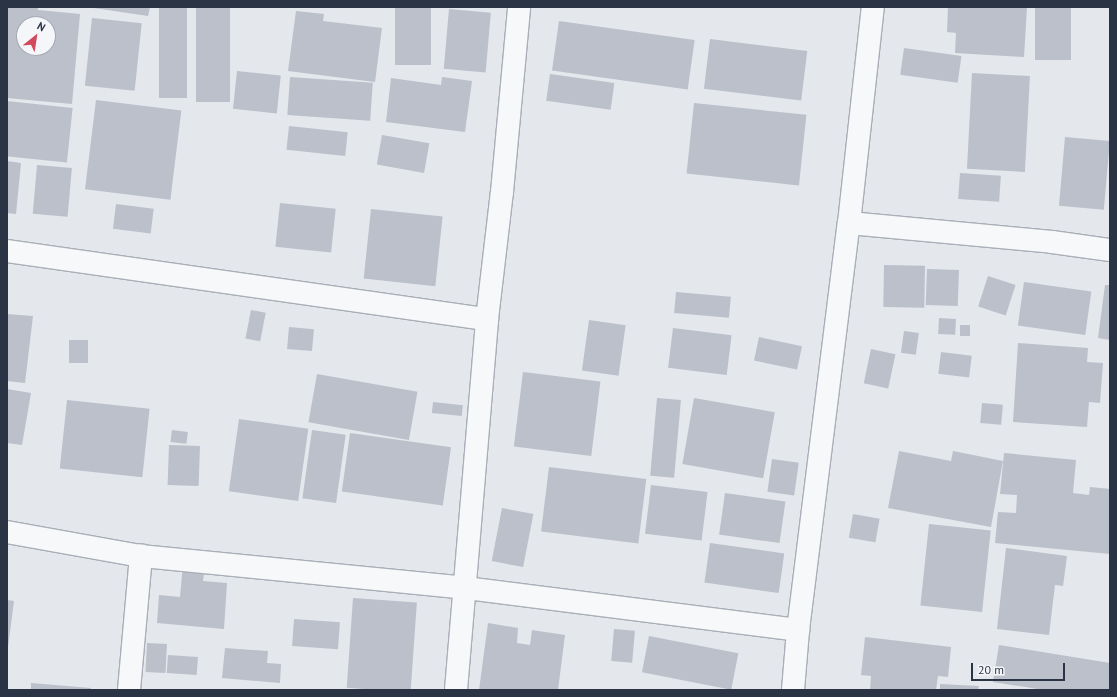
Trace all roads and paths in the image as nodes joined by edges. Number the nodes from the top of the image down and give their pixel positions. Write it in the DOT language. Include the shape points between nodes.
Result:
graph roads {
  1 [pos="519,7"];
  2 [pos="873,7"];
  3 [pos="849,223"];
  4 [pos="1110,250"];
  5 [pos="7,251"];
  6 [pos="487,319"];
  7 [pos="7,532"];
  8 [pos="141,556"];
  9 [pos="466,588"];
  10 [pos="798,630"];
  11 [pos="129,690"];
  12 [pos="456,690"];
  13 [pos="793,690"];
  1 -- 6 [label="street"];
  2 -- 3 [label="street"];
  3 -- 4 [label="street"];
  3 -- 10 [label="street"];
  5 -- 6 [label="street"];
  6 -- 9 [label="street"];
  7 -- 8 [label="street"];
  8 -- 9 [label="street"];
  8 -- 11 [label="street"];
  9 -- 10 [label="street"];
  9 -- 12 [label="street"];
  10 -- 13 [label="street"];
}
